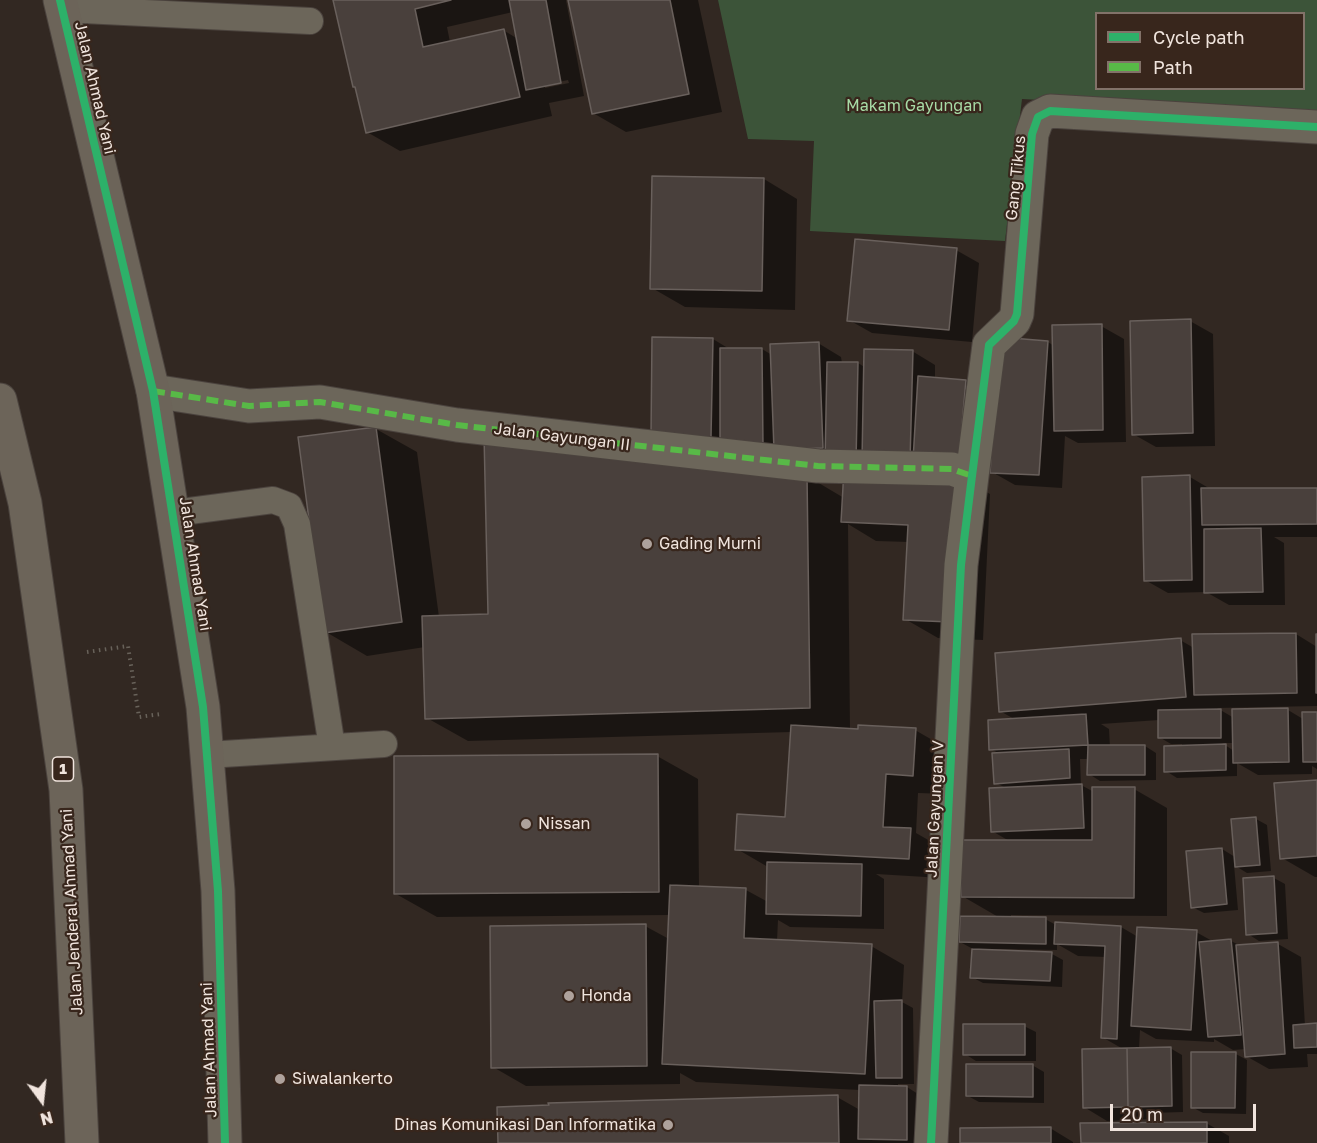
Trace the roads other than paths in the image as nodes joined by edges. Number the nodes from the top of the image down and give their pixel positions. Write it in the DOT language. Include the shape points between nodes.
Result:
graph roads {
  1 [pos="61,5"];
  2 [pos="310,21"];
  3 [pos="1317,128"];
  4 [pos="153,391"];
  5 [pos="0,400"];
  6 [pos="972,476"];
  7 [pos="174,513"];
  8 [pos="384,744"];
  9 [pos="332,747"];
  10 [pos="207,755"];
  11 [pos="82,1143"];
  12 [pos="225,1143"];
  13 [pos="932,1143"];
  1 -- 2 [label="lane"];
  1 -- 4 [label="highway, Jalan Ahmad Yani"];
  3 -- 6 [label="street, Gang Tikus" via="1050,111 1038,117 1032,134 1017,314 989,345"];
  4 -- 6 [label="street, Jalan Gayungan II" via="249,406 320,402 457,424 818,466 952,469"];
  4 -- 7 [label="highway, Jalan Ahmad Yani"];
  5 -- 11 [label="highway, Jalan Jenderal Ahmad Yani / 1" via="25,503 66,790"];
  6 -- 13 [label="street, Jalan Gayungan V" via="961,565"];
  7 -- 9 [label="lane" via="273,500 289,506 297,524"];
  7 -- 10 [label="highway, Jalan Ahmad Yani"];
  8 -- 9 [label="lane"];
  9 -- 10 [label="lane"];
  10 -- 12 [label="highway, Jalan Ahmad Yani" via="218,891"];
}
